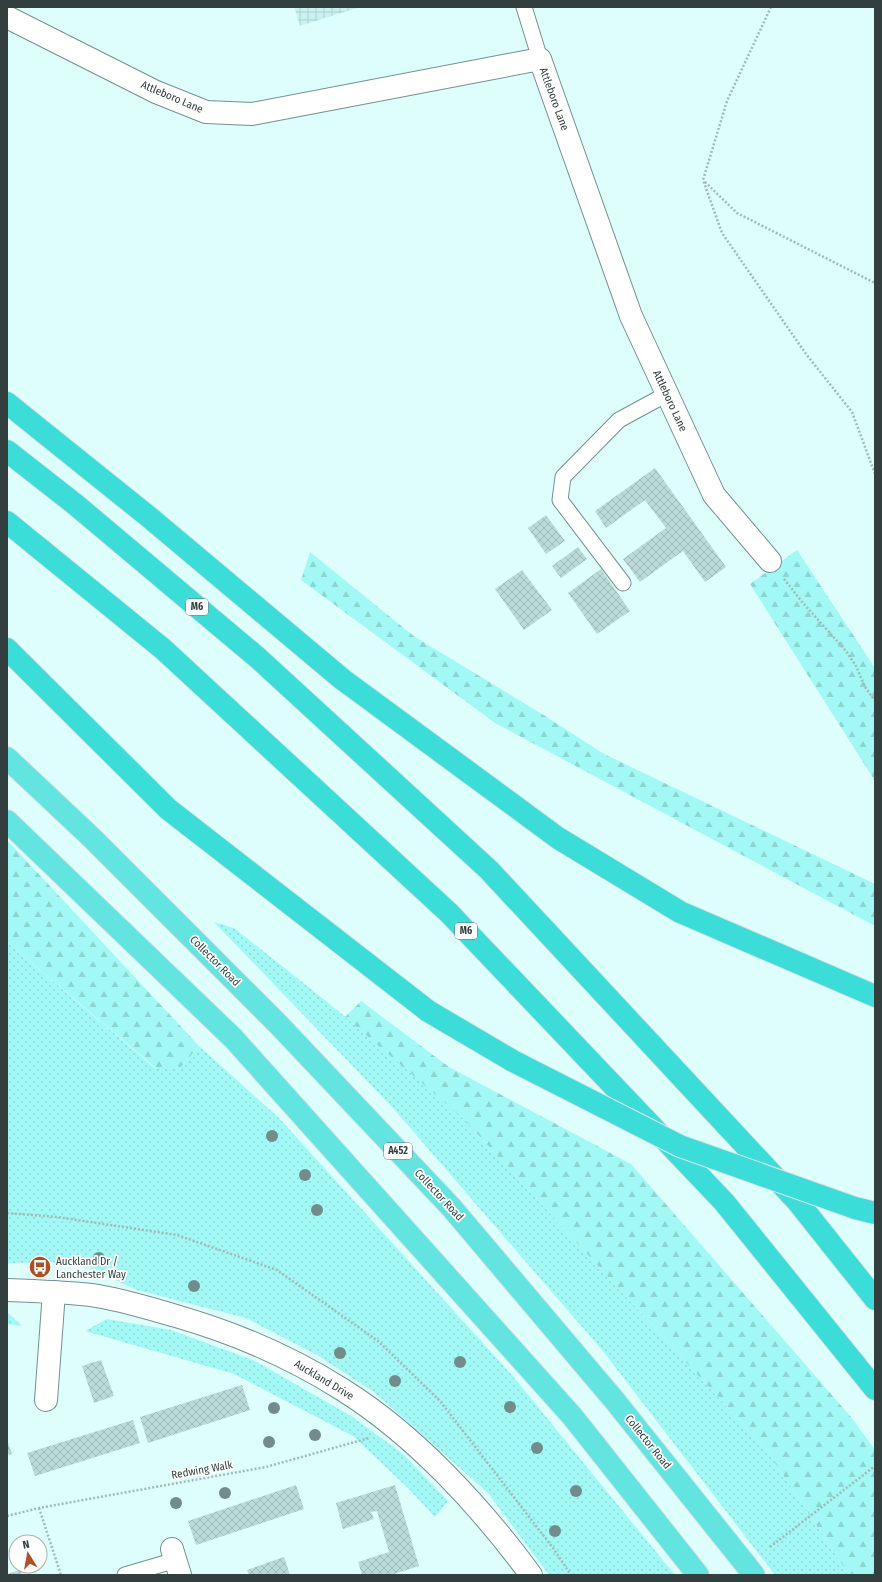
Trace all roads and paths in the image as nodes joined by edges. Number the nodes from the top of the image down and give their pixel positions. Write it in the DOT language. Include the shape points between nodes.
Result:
graph roads {
  1 [pos="524,7"];
  2 [pos="771,7"];
  3 [pos="7,16"];
  4 [pos="540,59"];
  5 [pos="703,180"];
  6 [pos="875,283"];
  7 [pos="667,394"];
  8 [pos="7,403"];
  9 [pos="7,451"];
  10 [pos="875,474"];
  11 [pos="7,522"];
  12 [pos="770,561"];
  13 [pos="623,583"];
  14 [pos="7,649"];
  15 [pos="875,701"];
  16 [pos="7,758"];
  17 [pos="7,820"];
  18 [pos="875,996"];
  19 [pos="7,1213"];
  20 [pos="875,1213"];
  21 [pos="7,1290"];
  22 [pos="54,1292"];
  23 [pos="875,1299"];
  24 [pos="875,1389"];
  25 [pos="46,1400"];
  26 [pos="398,1430"];
  27 [pos="875,1466"];
  28 [pos="39,1508"];
  29 [pos="7,1516"];
  30 [pos="770,1547"];
  31 [pos="176,1561"];
  32 [pos="61,1575"];
  33 [pos="125,1575"];
  34 [pos="531,1575"];
  35 [pos="572,1575"];
  36 [pos="698,1575"];
  37 [pos="754,1575"];
  1 -- 4 [label="lane, Attleboro Lane"];
  2 -- 5 [label="path" via="727,101"];
  3 -- 4 [label="street, Attleboro Lane" via="156,92 206,112 252,114"];
  4 -- 7 [label="street, Attleboro Lane" via="631,316"];
  5 -- 6 [label="path" via="737,213"];
  5 -- 10 [label="path" via="722,233 806,354 852,412"];
  7 -- 12 [label="street, Attleboro Lane" via="714,496"];
  7 -- 13 [label="lane" via="619,420 563,477 560,500"];
  8 -- 18 [label="highway" via="149,517 342,679 558,838 680,912"];
  9 -- 23 [label="highway, M6" via="76,505 258,658 489,870 797,1201"];
  11 -- 24 [label="highway, M6" via="163,650 449,913 724,1202"];
  12 -- 15 [label="path" via="846,651"];
  14 -- 20 [label="highway, bridge" via="168,809 428,1011 512,1061 680,1146"];
  16 -- 37 [label="highway, Collector Road / A452" via="92,838 277,1023 451,1207 615,1401"];
  17 -- 36 [label="highway" via="233,1038 572,1416"];
  19 -- 35 [label="path" via="57,1217 177,1235 277,1270 378,1341 440,1402"];
  21 -- 22 [label="street, Auckland Drive"];
  22 -- 25 [label="street"];
  22 -- 26 [label="street, Auckland Drive" via="137,1305 208,1325 252,1342 291,1360 344,1390"];
  26 -- 28 [label="path, Redwing Walk" via="266,1467"];
  26 -- 34 [label="street, Auckland Drive" via="450,1479 487,1519"];
  27 -- 30 [label="path"];
  28 -- 29 [label="path, Redwing Walk"];
  28 -- 32 [label="path"];
  31 -- 33 [label="lane"];
}
